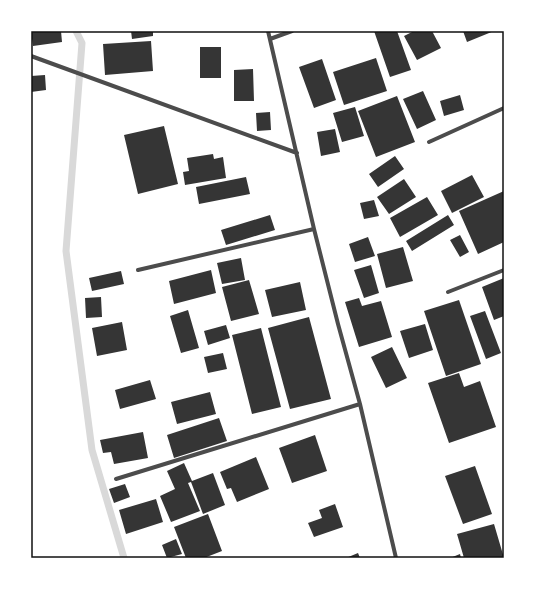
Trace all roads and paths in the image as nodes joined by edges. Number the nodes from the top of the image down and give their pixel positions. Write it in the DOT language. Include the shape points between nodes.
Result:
graph roads {
  1 [pos="268,31"];
  2 [pos="292,31"];
  3 [pos="288,32"];
  4 [pos="270,39"];
  5 [pos="31,56"];
  6 [pos="504,108"];
  7 [pos="429,142"];
  8 [pos="297,153"];
  9 [pos="314,229"];
  10 [pos="138,270"];
  11 [pos="504,270"];
  12 [pos="448,292"];
  13 [pos="360,404"];
  14 [pos="116,479"];
  15 [pos="396,558"];
  1 -- 4 [label="street"];
  2 -- 3 [label="street"];
  3 -- 4 [label="street"];
  4 -- 8 [label="street"];
  5 -- 8 [label="street"];
  6 -- 7 [label="street"];
  8 -- 9 [label="street"];
  9 -- 10 [label="street"];
  9 -- 13 [label="street"];
  11 -- 12 [label="street"];
  13 -- 14 [label="street"];
  13 -- 15 [label="street"];
}
